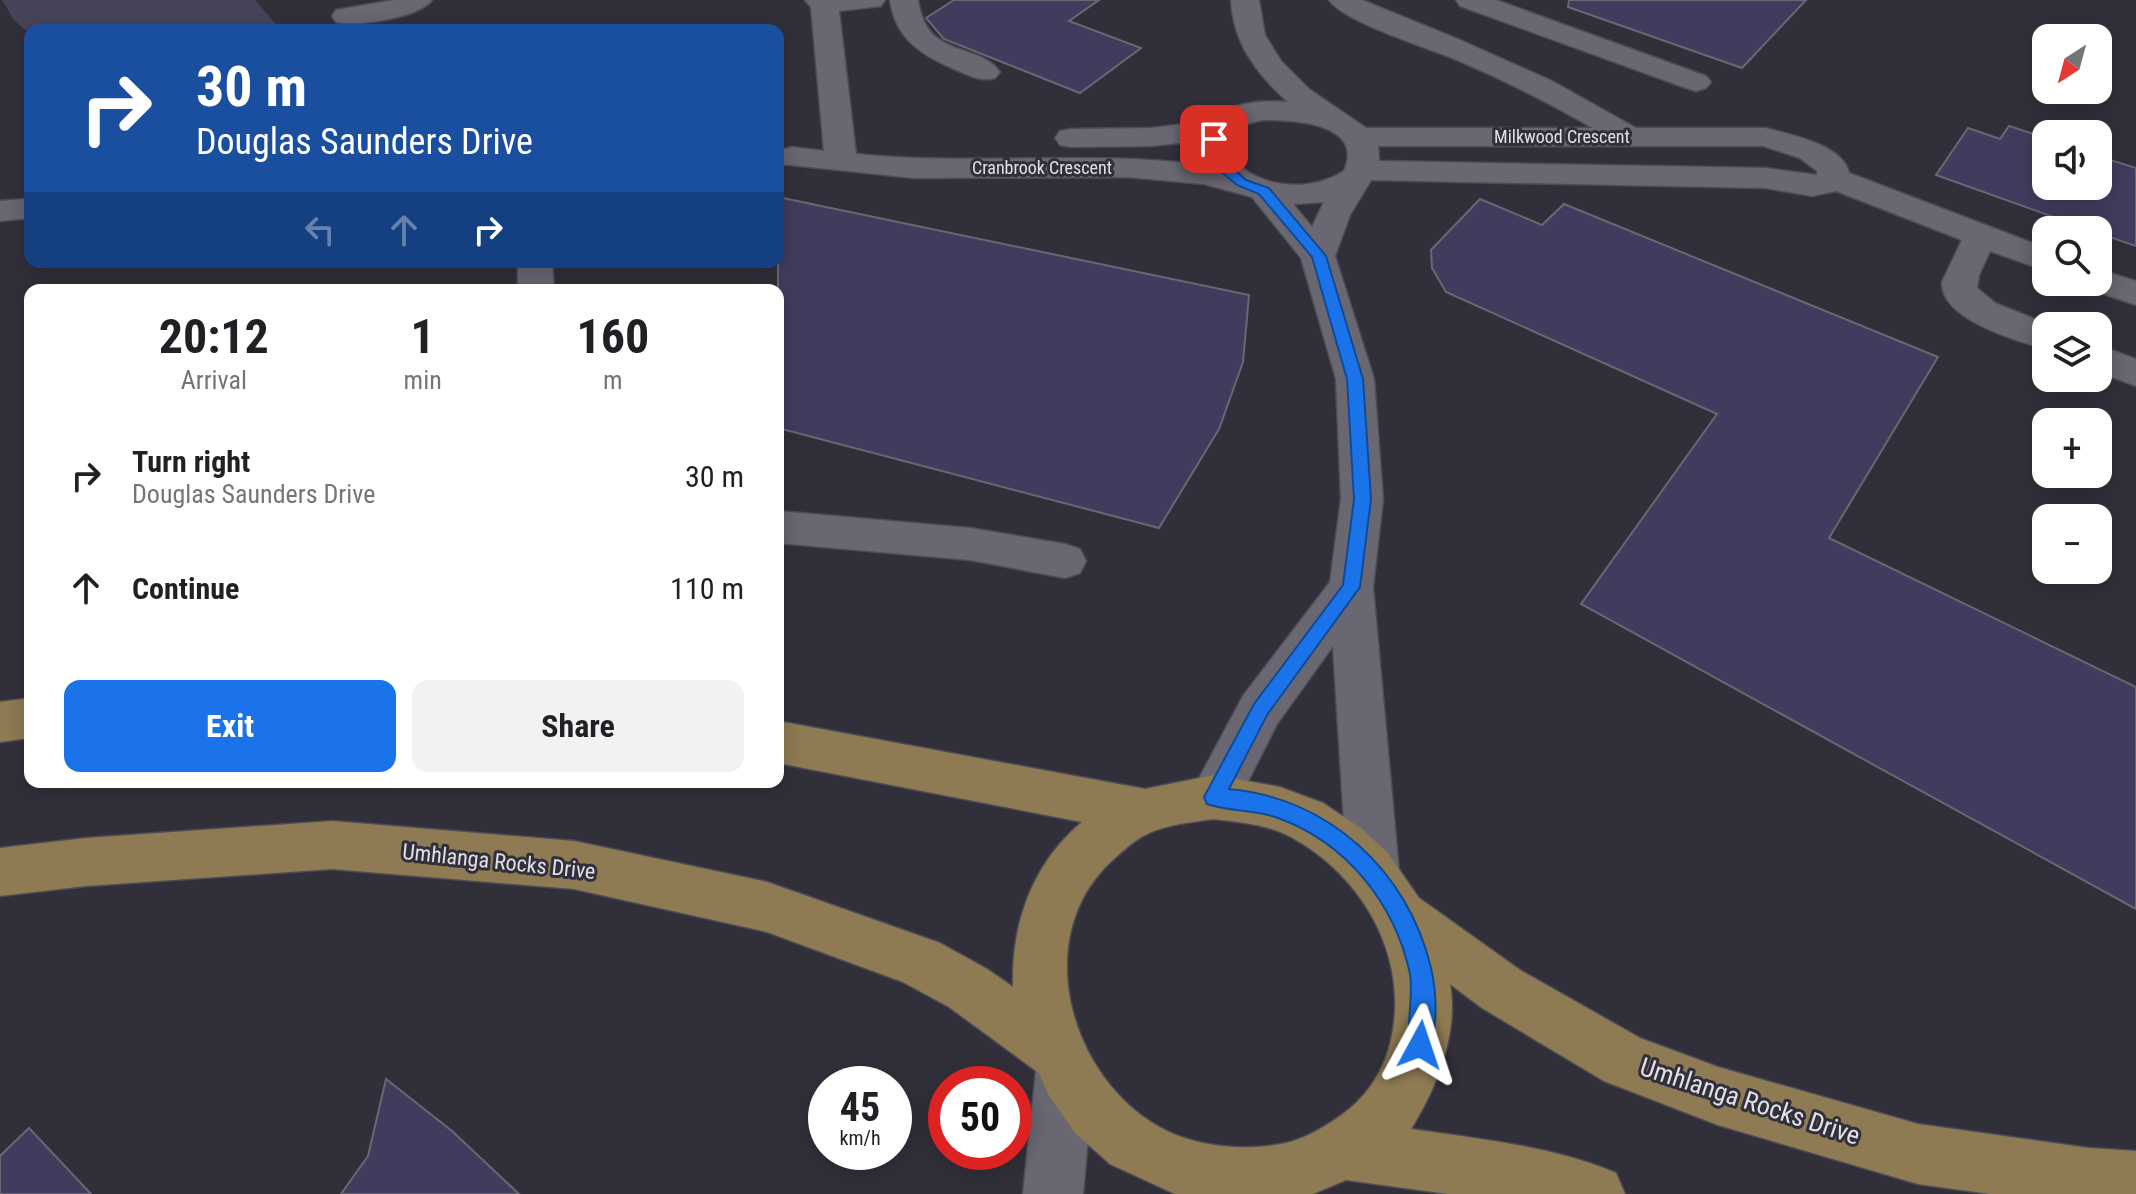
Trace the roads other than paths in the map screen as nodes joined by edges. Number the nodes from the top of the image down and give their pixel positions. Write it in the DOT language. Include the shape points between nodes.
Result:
graph roads {
  1 [pos="418,0"];
  2 [pos="871,0"];
  3 [pos="904,0"];
  4 [pos="1245,0"];
  5 [pos="1343,0"];
  6 [pos="823,1"];
  7 [pos="1484,2"];
  8 [pos="346,16"];
  9 [pos="1441,42"];
  10 [pos="1257,49"];
  11 [pos="985,72"];
  12 [pos="1696,82"];
  13 [pos="1329,117"];
  14 [pos="1225,125"];
  15 [pos="1358,137"];
  16 [pos="1630,137"];
  17 [pos="840,155"];
  18 [pos="785,157"];
  19 [pos="1359,174"];
  20 [pos="1833,178"];
  21 [pos="1253,187"];
  22 [pos="1982,235"];
  23 [pos="2032,255"];
  24 [pos="1318,256"];
  25 [pos="2112,285"];
  26 [pos="2136,294"];
  27 [pos="2032,331"];
  28 [pos="2112,364"];
  29 [pos="2136,373"];
  30 [pos="784,528"];
  31 [pos="1065,561"];
  32 [pos="1351,587"];
  33 [pos="24,719"];
  34 [pos="0,722"];
  35 [pos="784,743"];
  36 [pos="1214,797"];
  37 [pos="1144,811"];
  38 [pos="0,872"];
  39 [pos="1388,895"];
  40 [pos="1060,1061"];
  41 [pos="1321,1169"];
  42 [pos="2136,1181"];
  43 [pos="1053,1194"];
  44 [pos="1595,1194"];
  1 -- 8 [label="street" via="396,9"];
  2 -- 6 [label="street"];
  3 -- 11 [label="street" via="904,12 921,41"];
  4 -- 10 [label="street"];
  5 -- 9 [label="street"];
  6 -- 17 [label="street"];
  7 -- 9 [label="street"];
  7 -- 12 [label="street"];
  9 -- 16 [label="street" via="1511,71"];
  10 -- 13 [label="street" via="1305,102"];
  10 -- 14 [label="street" via="1251,86"];
  13 -- 14 [label="street, Cranbrook Crescent" via="1266,109"];
  13 -- 15 [label="street"];
  14 -- 17 [label="street, Cranbrook Crescent" via="1151,137 883,142"];
  14 -- 21 [label="street" via="1213,151 1228,173"];
  15 -- 16 [label="street, Milkwood Crescent"];
  15 -- 19 [label="street" via="1365,150"];
  16 -- 20 [label="street, Milkwood Crescent" via="1765,137 1811,151 1833,168"];
  17 -- 18 [label="street, Cranbrook Crescent"];
  17 -- 21 [label="street, Cranbrook Crescent" via="929,169 1171,169"];
  19 -- 20 [label="street, Milkwood Crescent" via="1765,178 1812,186"];
  19 -- 21 [label="street, Cranbrook Crescent" via="1338,188 1315,194"];
  19 -- 24 [label="street" via="1331,219"];
  20 -- 22 [label="street"];
  21 -- 24 [label="street"];
  22 -- 23 [label="street"];
  22 -- 27 [label="street" via="1961,278 1962,296 1986,313"];
  24 -- 32 [label="street" via="1355,379 1362,499"];
  25 -- 26 [label="street"];
  28 -- 29 [label="street"];
  30 -- 31 [label="street" via="970,544"];
  32 -- 36 [label="street" via="1260,710"];
  32 -- 39 [label="street"];
  33 -- 34 [label="main road"];
  35 -- 37 [label="main road"];
  36 -- 37 [label="main road, Umhlanga Rocks Drive"];
  36 -- 39 [label="main road, Umhlanga Rocks Drive" via="1248,800 1316,825 1347,846"];
  37 -- 40 [label="main road" via="1088,848 1066,874 1051,904 1038,975 1042,1013"];
  38 -- 40 [label="main road, Umhlanga Rocks Drive" via="332,845 574,865 767,907 921,962 968,988"];
  39 -- 41 [label="main road" via="1422,980 1420,1045 1394,1104 1372,1129"];
  39 -- 42 [label="main road, Umhlanga Rocks Drive" via="1501,989 1610,1053 1718,1096 1918,1154"];
  40 -- 41 [label="main road" via="1094,1110 1131,1143 1176,1165 1235,1177"];
  40 -- 43 [label="street"];
  41 -- 44 [label="main road" via="1443,1162"];
}
